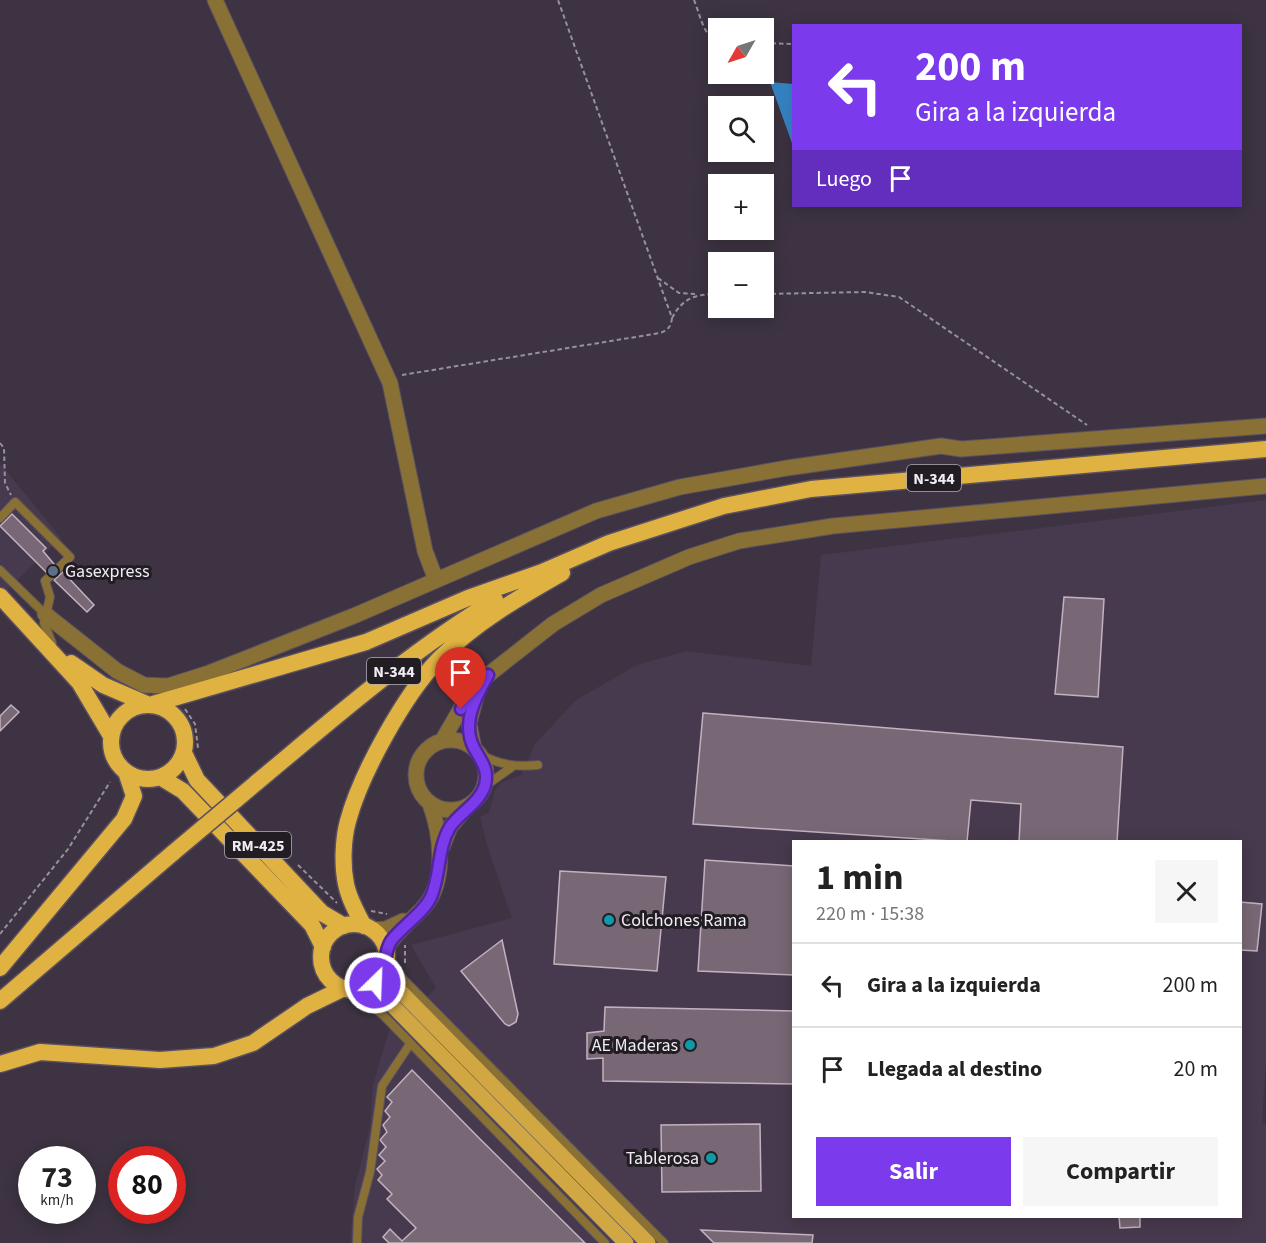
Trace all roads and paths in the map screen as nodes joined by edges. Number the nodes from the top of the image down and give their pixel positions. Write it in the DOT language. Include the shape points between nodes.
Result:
graph roads {
  1 [pos="215,0"];
  2 [pos="558,0"];
  3 [pos="694,0"];
  4 [pos="708,34"];
  5 [pos="774,43"];
  6 [pos="792,44"];
  7 [pos="658,278"];
  8 [pos="695,294"];
  9 [pos="708,294"];
  10 [pos="774,294"];
  11 [pos="672,318"];
  12 [pos="387,377"];
  13 [pos="1266,426"];
  14 [pos="1096,440"];
  15 [pos="0,443"];
  16 [pos="1266,449"];
  17 [pos="1266,486"];
  18 [pos="15,502"];
  19 [pos="0,518"];
  20 [pos="609,543"];
  21 [pos="0,570"];
  22 [pos="542,572"];
  23 [pos="436,580"];
  24 [pos="0,596"];
  25 [pos="45,614"];
  26 [pos="52,649"];
  27 [pos="488,675"];
  28 [pos="150,704"];
  29 [pos="111,736"];
  30 [pos="442,741"];
  31 [pos="477,751"];
  32 [pos="184,753"];
  33 [pos="538,765"];
  34 [pos="512,767"];
  35 [pos="126,772"];
  36 [pos="160,777"];
  37 [pos="110,782"];
  38 [pos="485,786"];
  39 [pos="430,804"];
  40 [pos="468,806"];
  41 [pos="439,853"];
  42 [pos="354,909"];
  43 [pos="392,914"];
  44 [pos="411,917"];
  45 [pos="344,926"];
  46 [pos="369,928"];
  47 [pos="0,934"];
  48 [pos="405,944"];
  49 [pos="323,947"];
  50 [pos="386,957"];
  51 [pos="406,966"];
  52 [pos="0,968"];
  53 [pos="355,988"];
  54 [pos="0,1001"];
  55 [pos="410,1044"];
  56 [pos="0,1064"];
  57 [pos="357,1243"];
  58 [pos="605,1243"];
  59 [pos="626,1243"];
  60 [pos="648,1243"];
  61 [pos="664,1243"];
  1 -- 12 [label="street"];
  2 -- 7 [label="path"];
  3 -- 4 [label="path"];
  5 -- 6 [label="path"];
  7 -- 8 [label="path" via="679,293"];
  7 -- 11 [label="path"];
  8 -- 9 [label="path"];
  8 -- 11 [label="path" via="683,302"];
  10 -- 14 [label="path" via="865,292 899,297 1095,431"];
  11 -- 12 [label="path" via="668,330 660,333"];
  12 -- 23 [label="street" via="425,551"];
  13 -- 14 [label="street"];
  14 -- 23 [label="street" via="961,449 941,446 680,487 596,511"];
  15 -- 18 [label="path" via="4,448 5,483"];
  16 -- 20 [label="highway, N-344" via="811,489 724,506"];
  17 -- 27 [label="street" via="833,526 739,541 689,557 601,595 552,624"];
  18 -- 19 [label="lane"];
  18 -- 25 [label="lane" via="70,557 45,581 50,597"];
  20 -- 22 [label="highway, N-344"];
  20 -- 42 [label="highway" via="590,558 493,613 438,660 415,688 366,775 348,821 344,860 346,885"];
  21 -- 25 [label="lane"];
  22 -- 28 [label="highway" via="468,598 366,642"];
  22 -- 54 [label="highway, N-344, bridge" via="463,620 395,670"];
  23 -- 25 [label="street" via="325,628 168,686 144,685 127,677"];
  24 -- 26 [label="highway"];
  25 -- 26 [label="lane" via="45,630"];
  26 -- 28 [label="highway" via="103,685"];
  26 -- 29 [label="highway" via="79,682"];
  27 -- 30 [label="street" via="466,698"];
  27 -- 31 [label="street" via="470,714 470,735"];
  28 -- 29 [label="highway" via="127,710 119,717"];
  28 -- 32 [label="highway" via="173,713 180,722 186,742"];
  29 -- 35 [label="highway" via="113,756"];
  30 -- 31 [label="street" via="453,740"];
  30 -- 39 [label="street" via="423,753 416,774 422,795"];
  31 -- 34 [label="lane" via="496,763"];
  31 -- 38 [label="street" via="484,764"];
  32 -- 36 [label="highway" via="171,772"];
  32 -- 45 [label="highway, RM-425" via="197,780 322,913"];
  33 -- 34 [label="lane"];
  34 -- 38 [label="lane"];
  35 -- 36 [label="highway" via="149,779"];
  35 -- 52 [label="highway" via="134,796 124,819"];
  36 -- 49 [label="highway, RM-425" via="183,791 312,925"];
  37 -- 47 [label="path" via="68,849"];
  38 -- 40 [label="street"];
  39 -- 40 [label="street" via="449,811"];
  39 -- 41 [label="street" via="437,824"];
  40 -- 41 [label="street" via="450,827"];
  41 -- 44 [label="street" via="430,898"];
  42 -- 43 [label="path"];
  42 -- 46 [label="highway"];
  44 -- 46 [label="street" via="386,929"];
  44 -- 50 [label="street"];
  45 -- 46 [label="highway"];
  45 -- 49 [label="highway" via="335,930"];
  46 -- 50 [label="highway"];
  48 -- 51 [label="path"];
  49 -- 53 [label="highway" via="323,967 335,984"];
  50 -- 53 [label="highway" via="381,976"];
  50 -- 60 [label="main road" via="393,984"];
  50 -- 61 [label="lane" via="403,979"];
  53 -- 55 [label="lane"];
  53 -- 56 [label="highway" via="315,1001 253,1043 214,1056 160,1060 40,1052"];
  53 -- 59 [label="main road" via="391,1004"];
  55 -- 57 [label="lane" via="382,1086 370,1172 358,1217"];
  55 -- 58 [label="lane"];
}
